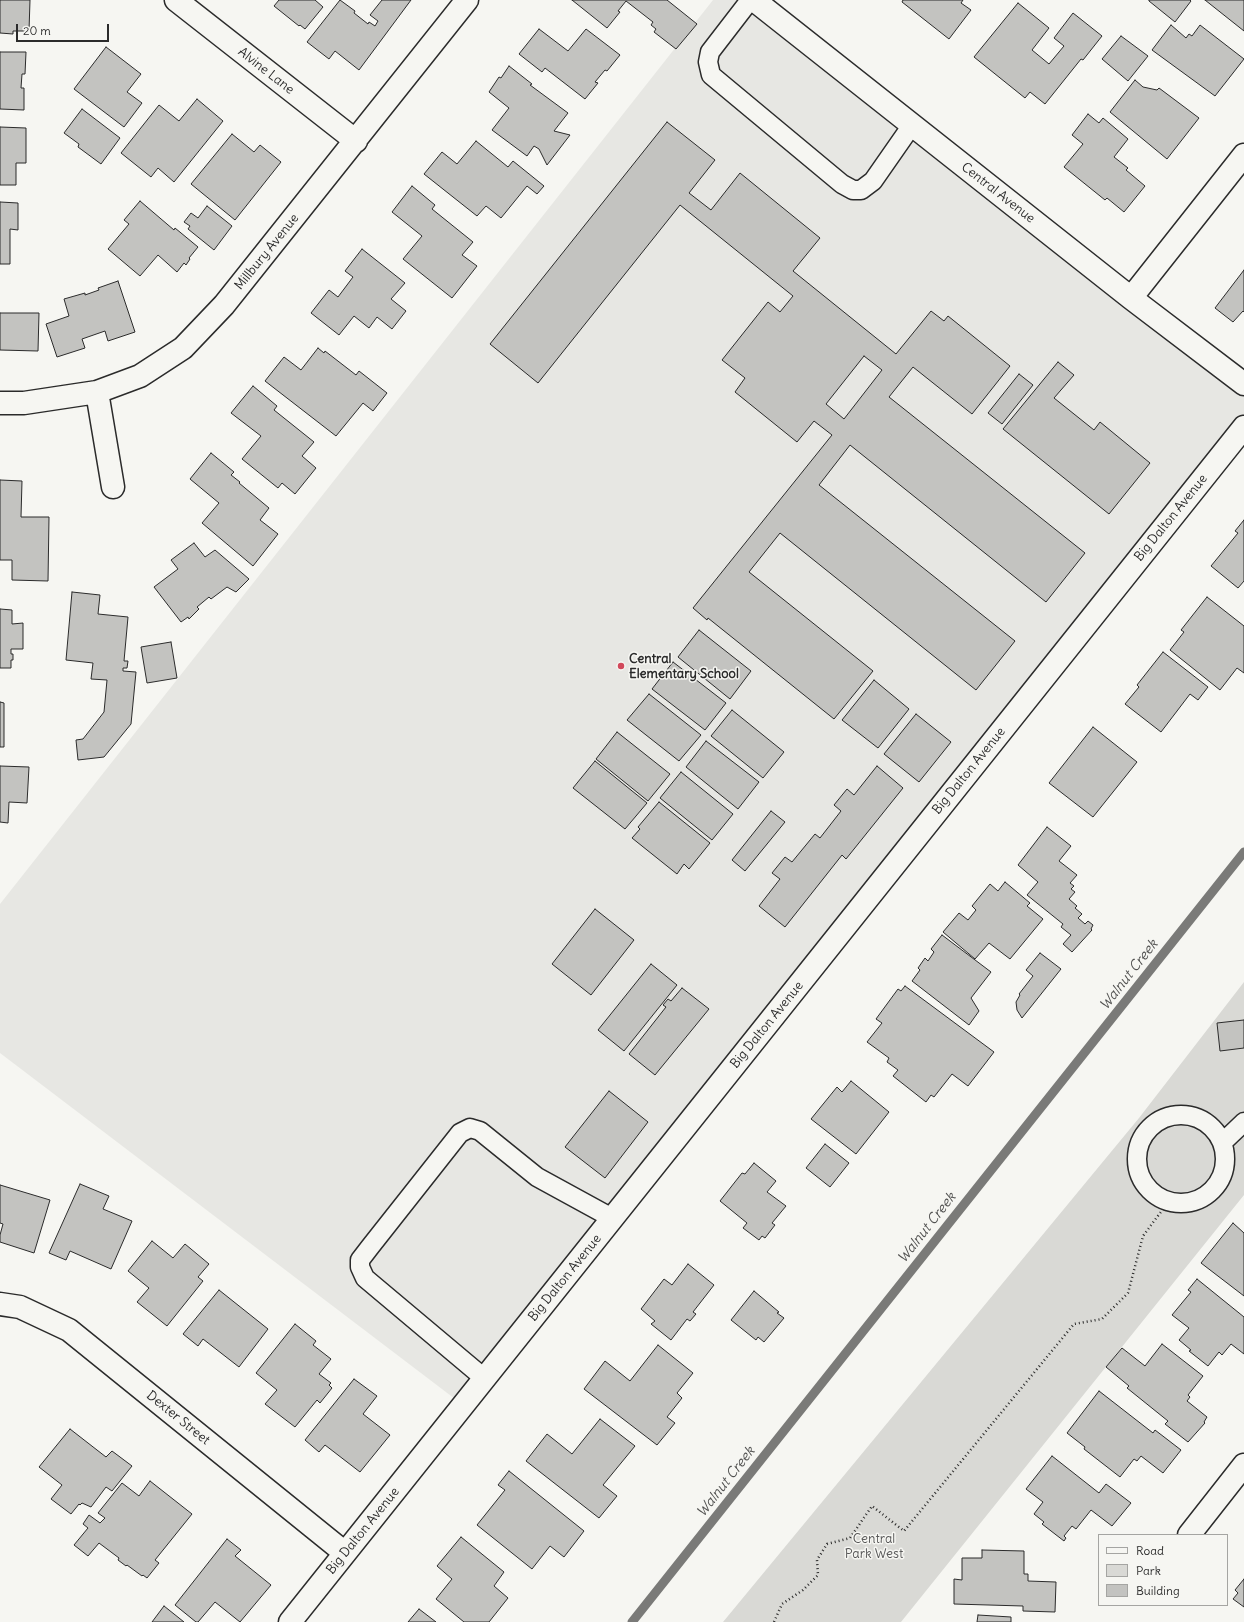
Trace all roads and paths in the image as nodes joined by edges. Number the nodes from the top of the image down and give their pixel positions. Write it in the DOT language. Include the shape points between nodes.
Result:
graph roads {
  1 [pos="176,0"];
  2 [pos="468,0"];
  3 [pos="750,0"];
  4 [pos="754,0"];
  5 [pos="912,125"];
  6 [pos="356,141"];
  7 [pos="1244,155"];
  8 [pos="1131,298"];
  9 [pos="1244,384"];
  10 [pos="97,392"];
  11 [pos="0,403"];
  12 [pos="1244,427"];
  13 [pos="113,487"];
  14 [pos="1244,1122"];
  15 [pos="1222,1143"];
  16 [pos="1169,1201"];
  17 [pos="612,1218"];
  18 [pos="0,1304"];
  19 [pos="484,1378"];
  20 [pos="1244,1465"];
  21 [pos="1190,1534"];
  22 [pos="345,1553"];
  23 [pos="290,1622"];
  24 [pos="774,1622"];
  1 -- 6 [label="street, Alvine Lane"];
  2 -- 6 [label="street, Millbury Avenue"];
  3 -- 5 [label="lane" via="710,52 708,62 711,75 842,184 852,190 861,190 873,181"];
  4 -- 5 [label="street, Central Avenue"];
  5 -- 8 [label="street, Central Avenue"];
  6 -- 10 [label="street, Millbury Avenue" via="224,305 183,348 140,376"];
  7 -- 8 [label="street"];
  8 -- 9 [label="street, Central Avenue"];
  10 -- 11 [label="street, Millbury Avenue" via="24,403"];
  10 -- 13 [label="street"];
  12 -- 17 [label="street, Big Dalton Avenue"];
  14 -- 15 [label="lane"];
  15 -- 16 [label="lane" via="1225,1158 1223,1172 1206,1196 1192,1201"];
  15 -- 16 [label="lane" via="1215,1131 1204,1122 1191,1117 1176,1115 1163,1119 1151,1127 1142,1138 1137,1151 1137,1166 1142,1180 1151,1191"];
  16 -- 24 [label="path" via="1143,1236 1128,1293 1102,1319 1074,1324 904,1531 872,1506 850,1538 827,1544 817,1560 818,1575 803,1590 782,1604"];
  17 -- 19 [label="street, Big Dalton Avenue"];
  17 -- 19 [label="lane" via="537,1177 480,1131 470,1128 460,1133 370,1246 360,1260 360,1267 365,1278"];
  18 -- 22 [label="street, Dexter Street" via="20,1306 69,1330"];
  19 -- 22 [label="street, Big Dalton Avenue"];
  20 -- 21 [label="street"];
  22 -- 23 [label="street, Big Dalton Avenue"];
}
